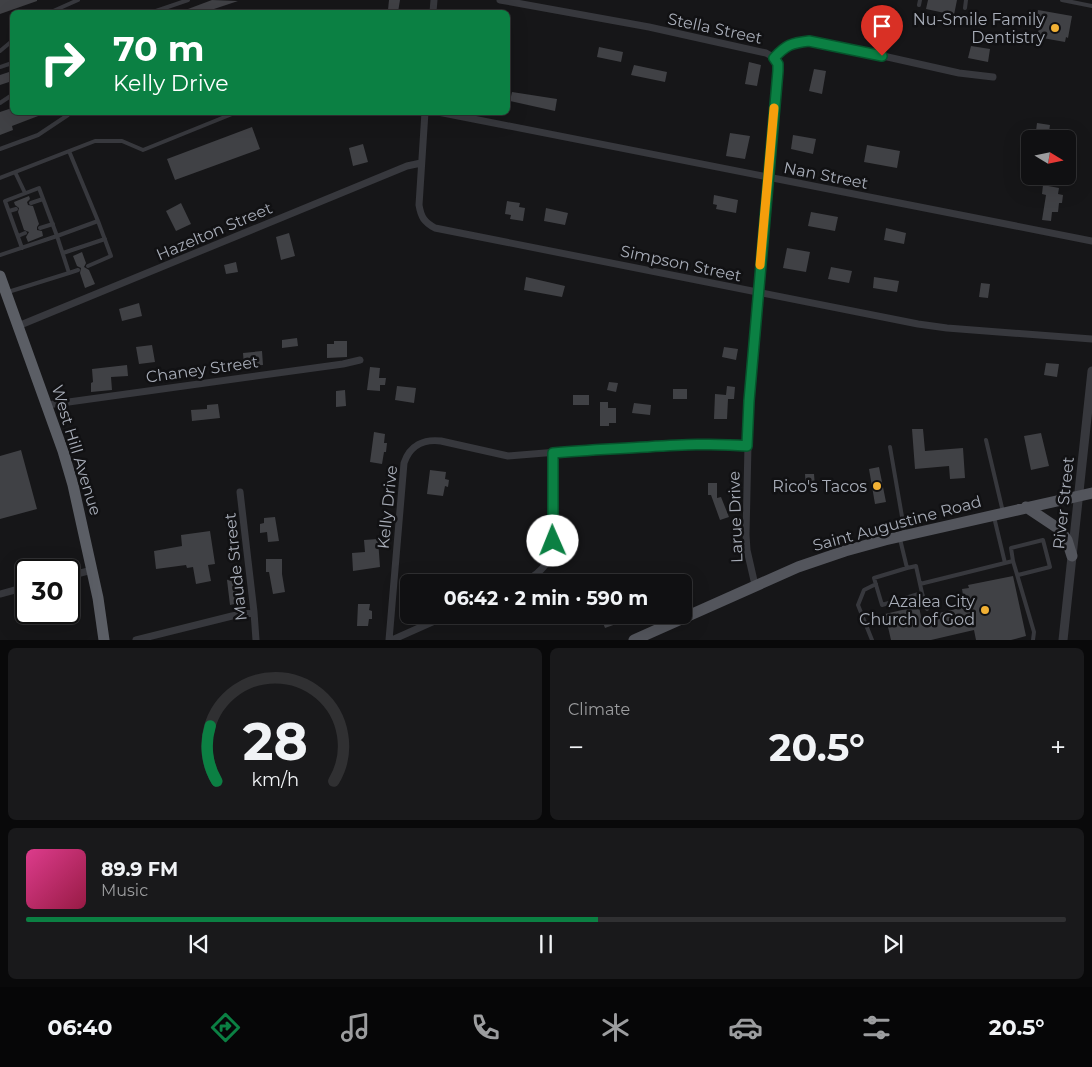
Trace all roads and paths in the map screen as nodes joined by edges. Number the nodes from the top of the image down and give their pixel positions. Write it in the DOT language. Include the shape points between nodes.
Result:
graph roads {
  1 [pos="78,0"];
  2 [pos="188,0"];
  3 [pos="500,0"];
  4 [pos="966,0"];
  5 [pos="1062,0"];
  6 [pos="1092,6"];
  7 [pos="965,8"];
  8 [pos="56,10"];
  9 [pos="159,10"];
  10 [pos="10,43"];
  11 [pos="0,51"];
  12 [pos="774,58"];
  13 [pos="994,77"];
  14 [pos="68,115"];
  15 [pos="230,115"];
  16 [pos="425,115"];
  17 [pos="453,115"];
  18 [pos="0,149"];
  19 [pos="69,151"];
  20 [pos="421,163"];
  21 [pos="16,172"];
  22 [pos="768,177"];
  23 [pos="0,178"];
  24 [pos="25,193"];
  25 [pos="43,199"];
  26 [pos="2,202"];
  27 [pos="32,203"];
  28 [pos="16,209"];
  29 [pos="8,211"];
  30 [pos="98,221"];
  31 [pos="53,224"];
  32 [pos="40,228"];
  33 [pos="25,233"];
  34 [pos="18,236"];
  35 [pos="57,236"];
  36 [pos="104,238"];
  37 [pos="1092,241"];
  38 [pos="22,248"];
  39 [pos="63,253"];
  40 [pos="0,255"];
  41 [pos="88,266"];
  42 [pos="78,270"];
  43 [pos="69,273"];
  44 [pos="0,276"];
  45 [pos="6,292"];
  46 [pos="758,292"];
  47 [pos="18,326"];
  48 [pos="1092,339"];
  49 [pos="360,360"];
  50 [pos="1092,371"];
  51 [pos="47,404"];
  52 [pos="986,440"];
  53 [pos="747,446"];
  54 [pos="890,447"];
  55 [pos="553,453"];
  56 [pos="240,492"];
  57 [pos="1092,493"];
  58 [pos="1078,496"];
  59 [pos="1026,507"];
  60 [pos="998,514"];
  61 [pos="902,536"];
  62 [pos="1072,556"];
  63 [pos="1013,561"];
  64 [pos="1005,563"];
  65 [pos="907,568"];
  66 [pos="92,570"];
  67 [pos="80,573"];
  68 [pos="538,574"];
  69 [pos="1018,575"];
  70 [pos="876,584"];
  71 [pos="920,584"];
  72 [pos="755,585"];
  73 [pos="15,590"];
  74 [pos="922,593"];
  75 [pos="0,594"];
  76 [pos="927,609"];
  77 [pos="254,612"];
  78 [pos="427,624"];
  79 [pos="104,640"];
  80 [pos="136,640"];
  81 [pos="256,640"];
  82 [pos="390,640"];
  83 [pos="634,640"];
  84 [pos="872,640"];
  85 [pos="1032,640"];
  86 [pos="1063,640"];
  1 -- 8 [label="lane"];
  2 -- 9 [label="lane"];
  3 -- 12 [label="street, Stella Street" via="649,27 766,53"];
  4 -- 7 [label="lane"];
  5 -- 6 [label="lane"];
  10 -- 11 [label="lane"];
  12 -- 13 [label="street" via="783,48 809,41 959,73"];
  12 -- 22 [label="street, Larue Drive" via="778,71"];
  14 -- 18 [label="lane" via="38,135"];
  15 -- 19 [label="lane" via="143,150 122,142 95,141"];
  16 -- 20 [label="street"];
  17 -- 22 [label="street, Nan Street"];
  19 -- 21 [label="lane"];
  19 -- 30 [label="lane"];
  20 -- 46 [label="street, Simpson Street" via="418,205 421,217 435,228"];
  20 -- 47 [label="street, Hazelton Street"];
  21 -- 23 [label="lane"];
  21 -- 24 [label="lane"];
  22 -- 37 [label="street, Nan Street"];
  22 -- 46 [label="street, Larue Drive"];
  24 -- 25 [label="lane" via="39,188"];
  24 -- 26 [label="lane"];
  25 -- 27 [label="lane"];
  25 -- 31 [label="lane"];
  26 -- 29 [label="lane"];
  28 -- 29 [label="lane"];
  29 -- 34 [label="lane"];
  30 -- 35 [label="lane"];
  30 -- 36 [label="lane"];
  31 -- 32 [label="lane"];
  31 -- 35 [label="lane"];
  33 -- 34 [label="lane"];
  34 -- 38 [label="lane"];
  35 -- 38 [label="lane"];
  35 -- 39 [label="lane"];
  36 -- 39 [label="lane"];
  36 -- 41 [label="lane" via="111,256"];
  38 -- 40 [label="lane"];
  39 -- 43 [label="lane"];
  42 -- 43 [label="lane"];
  43 -- 45 [label="lane"];
  44 -- 45 [label="highway, West Hill Avenue"];
  45 -- 47 [label="highway, West Hill Avenue"];
  46 -- 48 [label="street, Simpson Street" via="947,328"];
  46 -- 53 [label="street, Larue Drive"];
  47 -- 51 [label="highway, West Hill Avenue"];
  49 -- 51 [label="street, Chaney Street"];
  50 -- 58 [label="street, River Street"];
  51 -- 66 [label="highway, West Hill Avenue" via="73,485"];
  52 -- 60 [label="lane"];
  53 -- 55 [label="street, Kelly Drive" via="694,444"];
  53 -- 72 [label="street, Larue Drive" via="747,550"];
  54 -- 61 [label="lane"];
  55 -- 68 [label="street" via="552,551"];
  55 -- 82 [label="street, Kelly Drive" via="508,456 432,440 422,442 407,456"];
  56 -- 77 [label="street, Maude Street"];
  57 -- 58 [label="main road, Saint Augustine Road"];
  58 -- 59 [label="main road, Saint Augustine Road"];
  58 -- 62 [label="street, River Street"];
  59 -- 60 [label="main road, Saint Augustine Road"];
  59 -- 62 [label="main road" via="1059,529"];
  60 -- 61 [label="main road, Saint Augustine Road"];
  60 -- 64 [label="lane"];
  61 -- 65 [label="lane"];
  61 -- 72 [label="main road, Saint Augustine Road" via="845,551"];
  62 -- 86 [label="street, River Street"];
  63 -- 64 [label="lane"];
  63 -- 69 [label="lane"];
  63 -- 69 [label="lane" via="1011,548 1043,540 1050,567"];
  64 -- 71 [label="lane"];
  65 -- 70 [label="lane" via="874,578"];
  65 -- 71 [label="lane" via="916,566"];
  66 -- 67 [label="street"];
  66 -- 79 [label="highway, West Hill Avenue"];
  69 -- 85 [label="lane" via="1034,632"];
  70 -- 74 [label="lane" via="882,604"];
  70 -- 84 [label="lane" via="864,590 858,605"];
  71 -- 74 [label="lane"];
  72 -- 83 [label="main road, Saint Augustine Road"];
  73 -- 75 [label="street"];
  74 -- 76 [label="lane"];
  77 -- 80 [label="street"];
  77 -- 81 [label="street, Maude Street"];
  78 -- 82 [label="street"];
}
